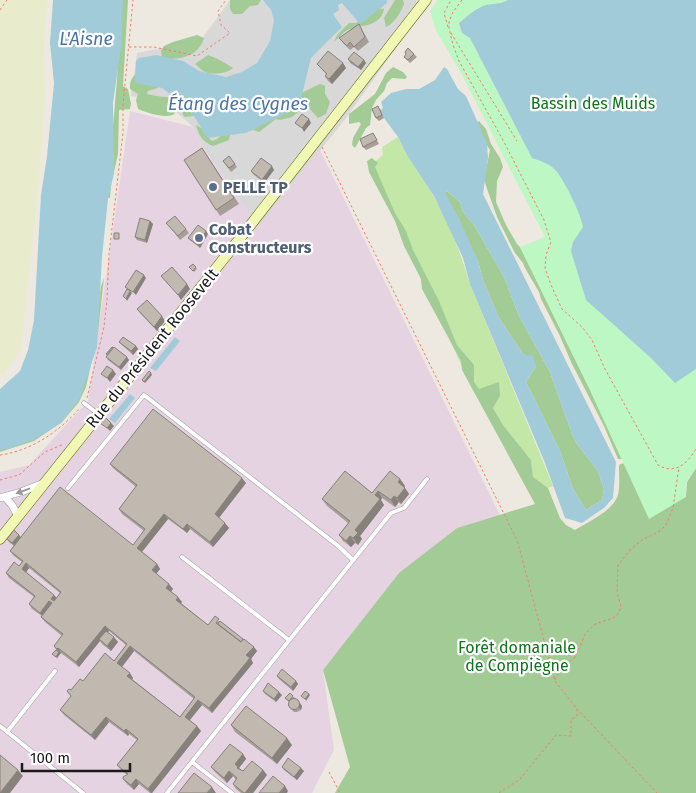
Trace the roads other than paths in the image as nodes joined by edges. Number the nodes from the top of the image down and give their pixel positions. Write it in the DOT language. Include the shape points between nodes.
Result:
graph roads {
  1 [pos="426,0"];
  2 [pos="84,404"];
  3 [pos="98,414"];
  4 [pos="427,479"];
  5 [pos="45,482"];
  6 [pos="68,488"];
  7 [pos="2,498"];
  8 [pos="18,516"];
  9 [pos="4,526"];
  10 [pos="0,539"];
  11 [pos="182,557"];
  12 [pos="353,560"];
  13 [pos="289,640"];
  14 [pos="55,671"];
  15 [pos="0,726"];
  16 [pos="7,732"];
  17 [pos="192,762"];
  18 [pos="83,793"];
  19 [pos="167,793"];
  20 [pos="232,793"];
  1 -- 3 [label="street, Rue du Président Roosevelt"];
  2 -- 3 [label="lane"];
  3 -- 5 [label="street, Rue du Président Roosevelt"];
  4 -- 12 [label="lane" via="404,508 391,513"];
  5 -- 7 [label="street, one-way"];
  5 -- 8 [label="street, Rue du Président Roosevelt"];
  6 -- 12 [label="lane" via="144,395"];
  7 -- 8 [label="street" via="12,505"];
  8 -- 9 [label="street, Rue du Président Roosevelt"];
  9 -- 10 [label="street, Rue du Président Roosevelt"];
  11 -- 13 [label="lane"];
  12 -- 13 [label="lane"];
  13 -- 17 [label="lane"];
  14 -- 16 [label="lane"];
  15 -- 16 [label="lane"];
  16 -- 18 [label="lane"];
  17 -- 19 [label="lane"];
  17 -- 20 [label="lane"];
}
